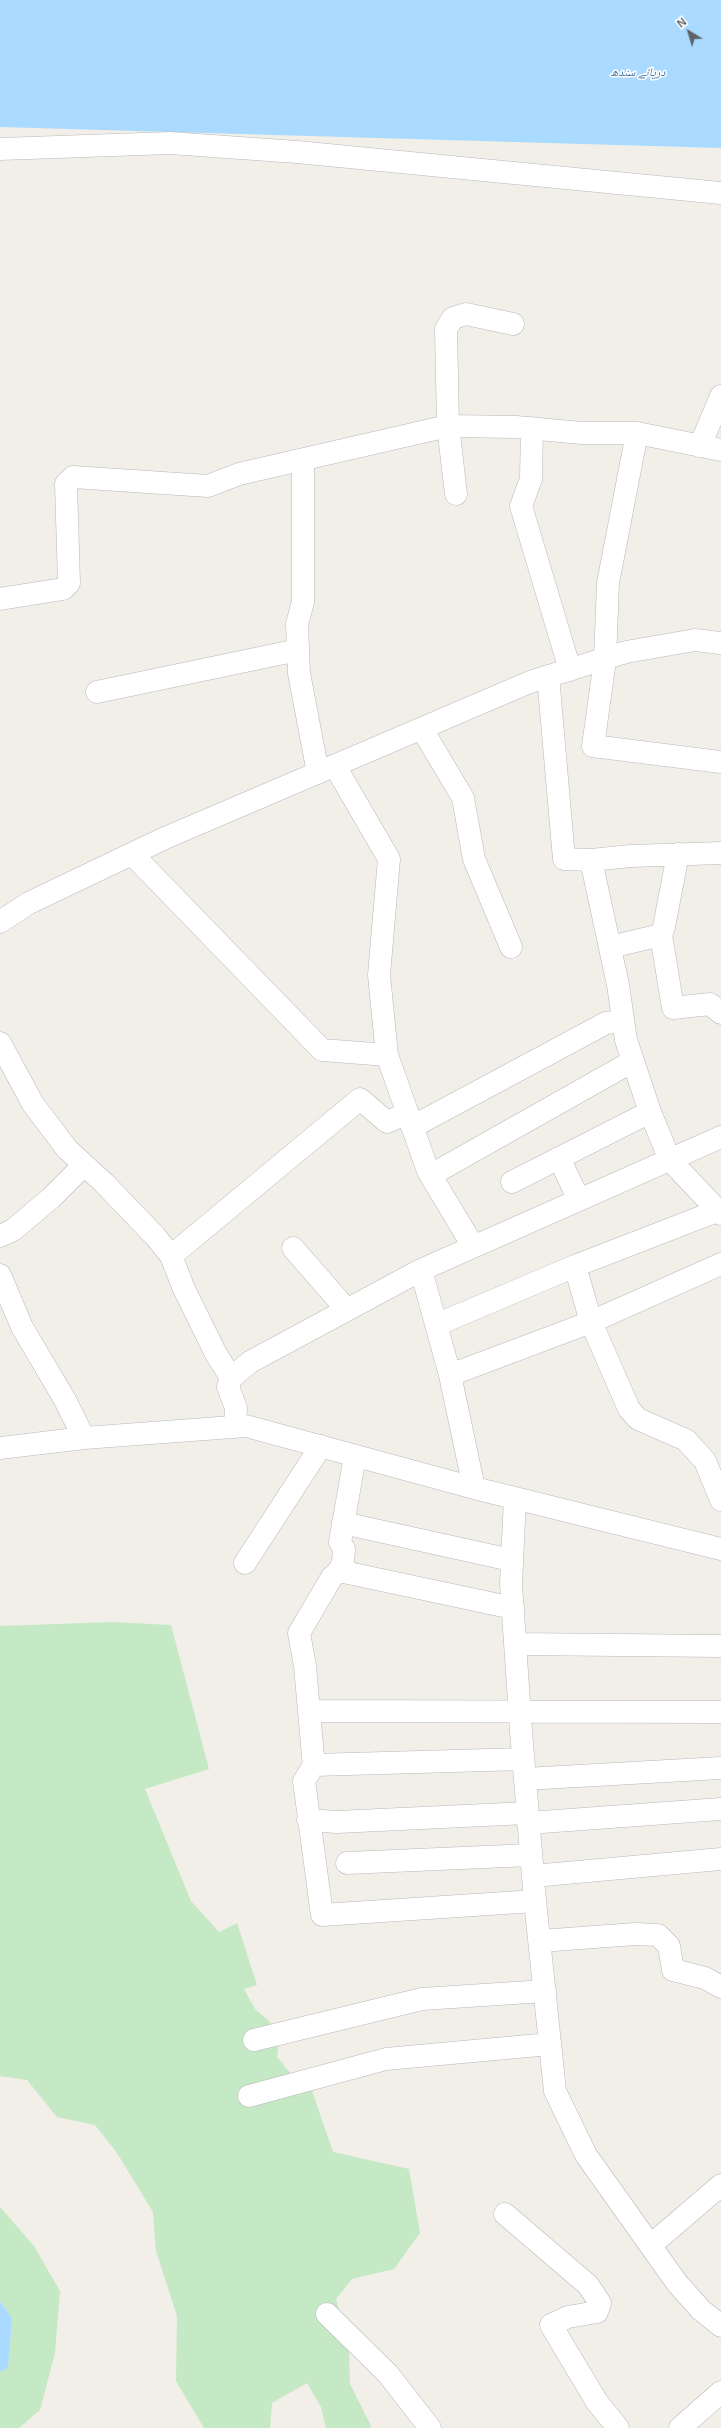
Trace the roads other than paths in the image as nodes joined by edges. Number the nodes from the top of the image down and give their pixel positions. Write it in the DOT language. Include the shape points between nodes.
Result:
graph roads {
  1 [pos="0,149"];
  2 [pos="721,193"];
  3 [pos="513,324"];
  4 [pos="721,396"];
  5 [pos="448,426"];
  6 [pos="532,428"];
  7 [pos="637,433"];
  8 [pos="700,446"];
  9 [pos="721,450"];
  10 [pos="303,460"];
  11 [pos="456,494"];
  12 [pos="0,599"];
  13 [pos="721,643"];
  14 [pos="298,650"];
  15 [pos="605,660"];
  16 [pos="570,670"];
  17 [pos="548,676"];
  18 [pos="98,692"];
  19 [pos="422,729"];
  20 [pos="721,762"];
  21 [pos="327,770"];
  22 [pos="721,853"];
  23 [pos="132,854"];
  24 [pos="678,854"];
  25 [pos="591,860"];
  26 [pos="0,922"];
  27 [pos="661,935"];
  28 [pos="510,947"];
  29 [pos="610,947"];
  30 [pos="721,1013"];
  31 [pos="623,1021"];
  32 [pos="0,1042"];
  33 [pos="387,1055"];
  34 [pos="633,1061"];
  35 [pos="650,1112"];
  36 [pos="410,1120"];
  37 [pos="721,1137"];
  38 [pos="559,1158"];
  39 [pos="670,1160"];
  40 [pos="84,1164"];
  41 [pos="431,1175"];
  42 [pos="512,1182"];
  43 [pos="579,1200"];
  44 [pos="719,1212"];
  45 [pos="0,1236"];
  46 [pos="473,1246"];
  47 [pos="293,1248"];
  48 [pos="171,1256"];
  49 [pos="721,1264"];
  50 [pos="574,1266"];
  51 [pos="421,1270"];
  52 [pos="0,1275"];
  53 [pos="347,1310"];
  54 [pos="591,1322"];
  55 [pos="436,1324"];
  56 [pos="450,1375"];
  57 [pos="231,1378"];
  58 [pos="235,1427"];
  59 [pos="84,1438"];
  60 [pos="321,1446"];
  61 [pos="0,1448"];
  62 [pos="356,1456"];
  63 [pos="474,1488"];
  64 [pos="515,1498"];
  65 [pos="721,1500"];
  66 [pos="344,1523"];
  67 [pos="721,1549"];
  68 [pos="511,1560"];
  69 [pos="245,1564"];
  70 [pos="339,1571"];
  71 [pos="514,1608"];
  72 [pos="516,1644"];
  73 [pos="721,1646"];
  74 [pos="309,1711"];
  75 [pos="520,1711"];
  76 [pos="721,1712"];
  77 [pos="314,1765"];
  78 [pos="721,1768"];
  79 [pos="524,1769"];
  80 [pos="721,1809"];
  81 [pos="528,1818"];
  82 [pos="308,1820"];
  83 [pos="531,1855"];
  84 [pos="721,1859"];
  85 [pos="347,1863"];
  86 [pos="533,1876"];
  87 [pos="535,1901"];
  88 [pos="540,1941"];
  89 [pos="721,1987"];
  90 [pos="545,1991"];
  91 [pos="254,2040"];
  92 [pos="550,2044"];
  93 [pos="249,2096"];
  94 [pos="721,2185"];
  95 [pos="505,2214"];
  96 [pos="651,2245"];
  97 [pos="327,2314"];
  98 [pos="721,2326"];
  99 [pos="721,2392"];
  100 [pos="430,2428"];
  101 [pos="618,2428"];
  102 [pos="680,2428"];
  1 -- 2 [label="street" via="170,143 297,152"];
  3 -- 5 [label="street" via="466,314 452,318 446,329"];
  4 -- 8 [label="street"];
  5 -- 6 [label="street"];
  5 -- 10 [label="street"];
  5 -- 11 [label="street"];
  6 -- 7 [label="street" via="582,433"];
  6 -- 16 [label="street" via="531,479 521,506"];
  7 -- 8 [label="street"];
  7 -- 15 [label="street" via="608,583"];
  8 -- 9 [label="street"];
  10 -- 12 [label="street" via="240,474 208,486 73,477 66,484 70,583 63,589"];
  10 -- 14 [label="street" via="303,602 297,624"];
  13 -- 15 [label="street" via="695,640 626,652"];
  14 -- 18 [label="street"];
  14 -- 21 [label="street" via="299,673"];
  15 -- 16 [label="street"];
  15 -- 20 [label="street" via="593,746"];
  16 -- 17 [label="street"];
  17 -- 19 [label="street"];
  17 -- 25 [label="street" via="564,859"];
  19 -- 21 [label="street"];
  19 -- 28 [label="street" via="463,798 474,859"];
  21 -- 23 [label="street"];
  21 -- 33 [label="street" via="389,859 379,975"];
  22 -- 24 [label="street"];
  23 -- 26 [label="street" via="29,903"];
  23 -- 33 [label="street" via="322,1050"];
  24 -- 25 [label="street"];
  24 -- 27 [label="street"];
  25 -- 29 [label="street"];
  27 -- 29 [label="street"];
  27 -- 30 [label="street" via="673,1008 710,1004"];
  29 -- 31 [label="street"];
  31 -- 34 [label="street"];
  31 -- 36 [label="street" via="606,1023"];
  32 -- 40 [label="street" via="33,1104 67,1149"];
  33 -- 36 [label="street"];
  34 -- 35 [label="street"];
  34 -- 41 [label="street"];
  35 -- 38 [label="street"];
  35 -- 39 [label="street"];
  36 -- 41 [label="street"];
  36 -- 48 [label="street" via="387,1122 360,1099"];
  37 -- 39 [label="street"];
  38 -- 42 [label="street"];
  38 -- 43 [label="street"];
  39 -- 43 [label="street"];
  39 -- 44 [label="street"];
  40 -- 45 [label="street" via="51,1198 14,1230"];
  40 -- 48 [label="street" via="155,1236"];
  41 -- 46 [label="street"];
  43 -- 46 [label="street"];
  44 -- 50 [label="street"];
  46 -- 51 [label="street"];
  47 -- 53 [label="street"];
  48 -- 57 [label="street" via="200,1322"];
  49 -- 54 [label="street"];
  50 -- 54 [label="street"];
  50 -- 55 [label="street"];
  51 -- 53 [label="street"];
  51 -- 55 [label="street"];
  52 -- 59 [label="street" via="22,1327"];
  53 -- 57 [label="street" via="250,1362"];
  54 -- 56 [label="street"];
  54 -- 65 [label="street" via="629,1409 638,1418 686,1440 705,1461"];
  55 -- 56 [label="street"];
  56 -- 63 [label="street"];
  57 -- 58 [label="street" via="228,1387 236,1408"];
  58 -- 59 [label="street"];
  58 -- 60 [label="street" via="246,1426"];
  59 -- 61 [label="street"];
  60 -- 62 [label="street"];
  60 -- 69 [label="street"];
  62 -- 63 [label="street"];
  62 -- 66 [label="street"];
  63 -- 64 [label="street"];
  64 -- 67 [label="street"];
  64 -- 68 [label="street"];
  66 -- 68 [label="street"];
  66 -- 70 [label="street" via="340,1542 344,1549 344,1562"];
  68 -- 71 [label="street"];
  70 -- 71 [label="street"];
  70 -- 74 [label="street" via="332,1576 299,1633"];
  71 -- 72 [label="street"];
  72 -- 73 [label="street"];
  72 -- 75 [label="street"];
  74 -- 75 [label="street"];
  74 -- 77 [label="street"];
  75 -- 76 [label="street"];
  75 -- 79 [label="street"];
  77 -- 79 [label="street"];
  77 -- 82 [label="street" via="304,1781"];
  78 -- 79 [label="street"];
  79 -- 81 [label="street"];
  80 -- 81 [label="street"];
  81 -- 82 [label="street" via="337,1822"];
  81 -- 83 [label="street"];
  82 -- 87 [label="street" via="322,1915"];
  83 -- 85 [label="street"];
  83 -- 86 [label="street"];
  84 -- 86 [label="street"];
  86 -- 87 [label="street"];
  87 -- 88 [label="street"];
  88 -- 89 [label="street" via="635,1934 658,1935 669,1946 673,1970 705,1978"];
  88 -- 90 [label="street"];
  90 -- 91 [label="street" via="422,1999"];
  90 -- 92 [label="street"];
  92 -- 93 [label="street" via="386,2058"];
  92 -- 96 [label="street" via="555,2091 586,2155"];
  94 -- 96 [label="street"];
  95 -- 101 [label="street" via="588,2285 600,2303 597,2312 568,2317 551,2326 597,2402"];
  96 -- 98 [label="street" via="677,2283 701,2310"];
  97 -- 100 [label="street" via="388,2374"];
  99 -- 102 [label="street"];
}
